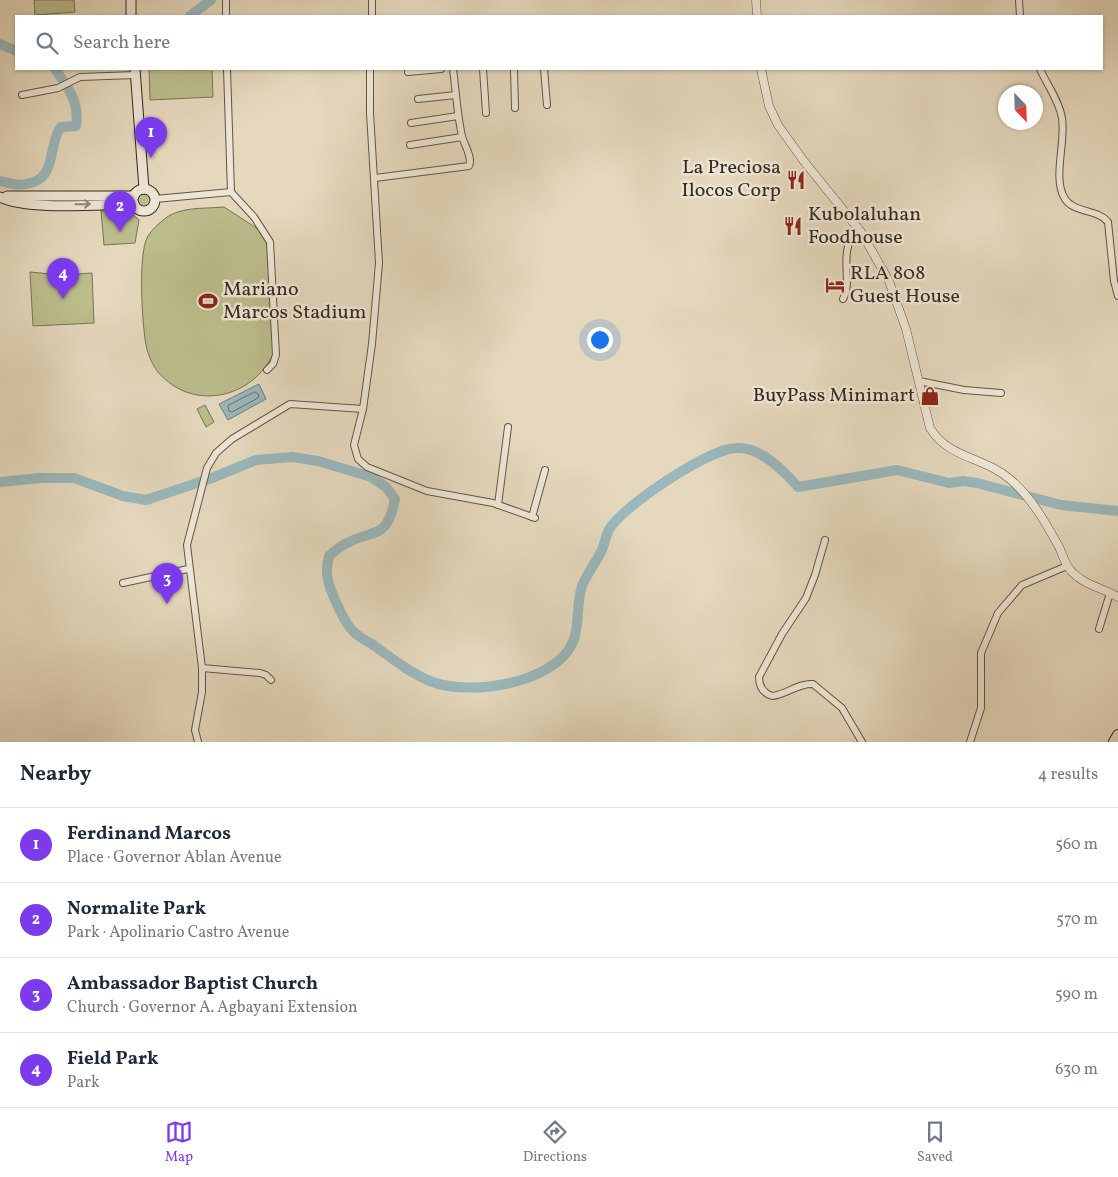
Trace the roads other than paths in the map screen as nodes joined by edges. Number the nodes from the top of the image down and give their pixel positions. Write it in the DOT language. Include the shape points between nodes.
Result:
graph roads {
  1 [pos="131,0"];
  2 [pos="226,0"];
  3 [pos="372,0"];
  4 [pos="756,0"];
  5 [pos="1019,0"];
  6 [pos="131,15"];
  7 [pos="226,15"];
  8 [pos="372,15"];
  9 [pos="757,15"];
  10 [pos="1020,15"];
  11 [pos="227,70"];
  12 [pos="370,70"];
  13 [pos="430,70"];
  14 [pos="453,70"];
  15 [pos="482,70"];
  16 [pos="514,70"];
  17 [pos="544,70"];
  18 [pos="761,70"];
  19 [pos="1041,70"];
  20 [pos="135,72"];
  21 [pos="408,72"];
  22 [pos="22,95"];
  23 [pos="456,95"];
  24 [pos="418,99"];
  25 [pos="547,105"];
  26 [pos="516,108"];
  27 [pos="486,113"];
  28 [pos="458,116"];
  29 [pos="411,123"];
  30 [pos="462,137"];
  31 [pos="410,145"];
  32 [pos="375,178"];
  33 [pos="144,189"];
  34 [pos="231,192"];
  35 [pos="0,197"];
  36 [pos="155,199"];
  37 [pos="134,200"];
  38 [pos="858,229"];
  39 [pos="1118,296"];
  40 [pos="843,299"];
  41 [pos="267,370"];
  42 [pos="919,381"];
  43 [pos="1001,393"];
  44 [pos="363,410"];
  45 [pos="508,427"];
  46 [pos="545,470"];
  47 [pos="498,505"];
  48 [pos="825,540"];
  49 [pos="1067,566"];
  50 [pos="188,569"];
  51 [pos="122,583"];
  52 [pos="1110,593"];
  53 [pos="1118,597"];
  54 [pos="1099,629"];
  55 [pos="202,668"];
  56 [pos="271,680"];
  57 [pos="1118,735"];
  58 [pos="198,742"];
  59 [pos="862,742"];
  60 [pos="970,742"];
  61 [pos="1114,742"];
  1 -- 6 [label="main road"];
  2 -- 7 [label="street"];
  3 -- 8 [label="street"];
  4 -- 9 [label="street"];
  5 -- 10 [label="street"];
  11 -- 34 [label="street"];
  12 -- 32 [label="street"];
  13 -- 21 [label="street"];
  14 -- 23 [label="street"];
  15 -- 27 [label="street"];
  16 -- 26 [label="street"];
  17 -- 25 [label="street"];
  18 -- 38 [label="street" via="769,106 778,125"];
  19 -- 39 [label="street" via="1062,119 1062,193 1068,203 1099,214 1108,222"];
  20 -- 22 [label="street" via="80,76 58,88"];
  20 -- 33 [label="main road"];
  23 -- 24 [label="street"];
  23 -- 28 [label="street"];
  28 -- 29 [label="street"];
  28 -- 30 [label="street"];
  30 -- 31 [label="street"];
  30 -- 32 [label="street" via="471,160 469,166"];
  32 -- 44 [label="street" via="379,264"];
  33 -- 36 [label="main road" via="150,191"];
  33 -- 37 [label="main road"];
  34 -- 36 [label="street"];
  34 -- 41 [label="street" via="254,217 270,242 276,355"];
  35 -- 37 [label="main road"];
  36 -- 37 [label="main road" via="147,211 138,209"];
  38 -- 40 [label="street" via="851,236 845,270 848,292"];
  38 -- 42 [label="street" via="889,281"];
  42 -- 43 [label="street"];
  42 -- 49 [label="street" via="930,428 937,439 950,450 993,467 1012,482 1035,508"];
  44 -- 47 [label="street" via="354,445 361,464 427,491"];
  44 -- 50 [label="street" via="290,404 224,445 215,454 203,477 186,545"];
  45 -- 47 [label="street"];
  46 -- 47 [label="street" via="534,517"];
  48 -- 59 [label="street" via="811,586 759,677 759,683 762,690 772,696 813,684 842,708"];
  49 -- 52 [label="street" via="1078,577"];
  49 -- 60 [label="street" via="1022,585 998,613 981,653 981,708"];
  50 -- 51 [label="street"];
  50 -- 55 [label="street"];
  52 -- 53 [label="street"];
  52 -- 54 [label="street"];
  55 -- 56 [label="street" via="260,673"];
  55 -- 58 [label="street" via="202,692 195,730"];
  57 -- 61 [label="main road"];
}
